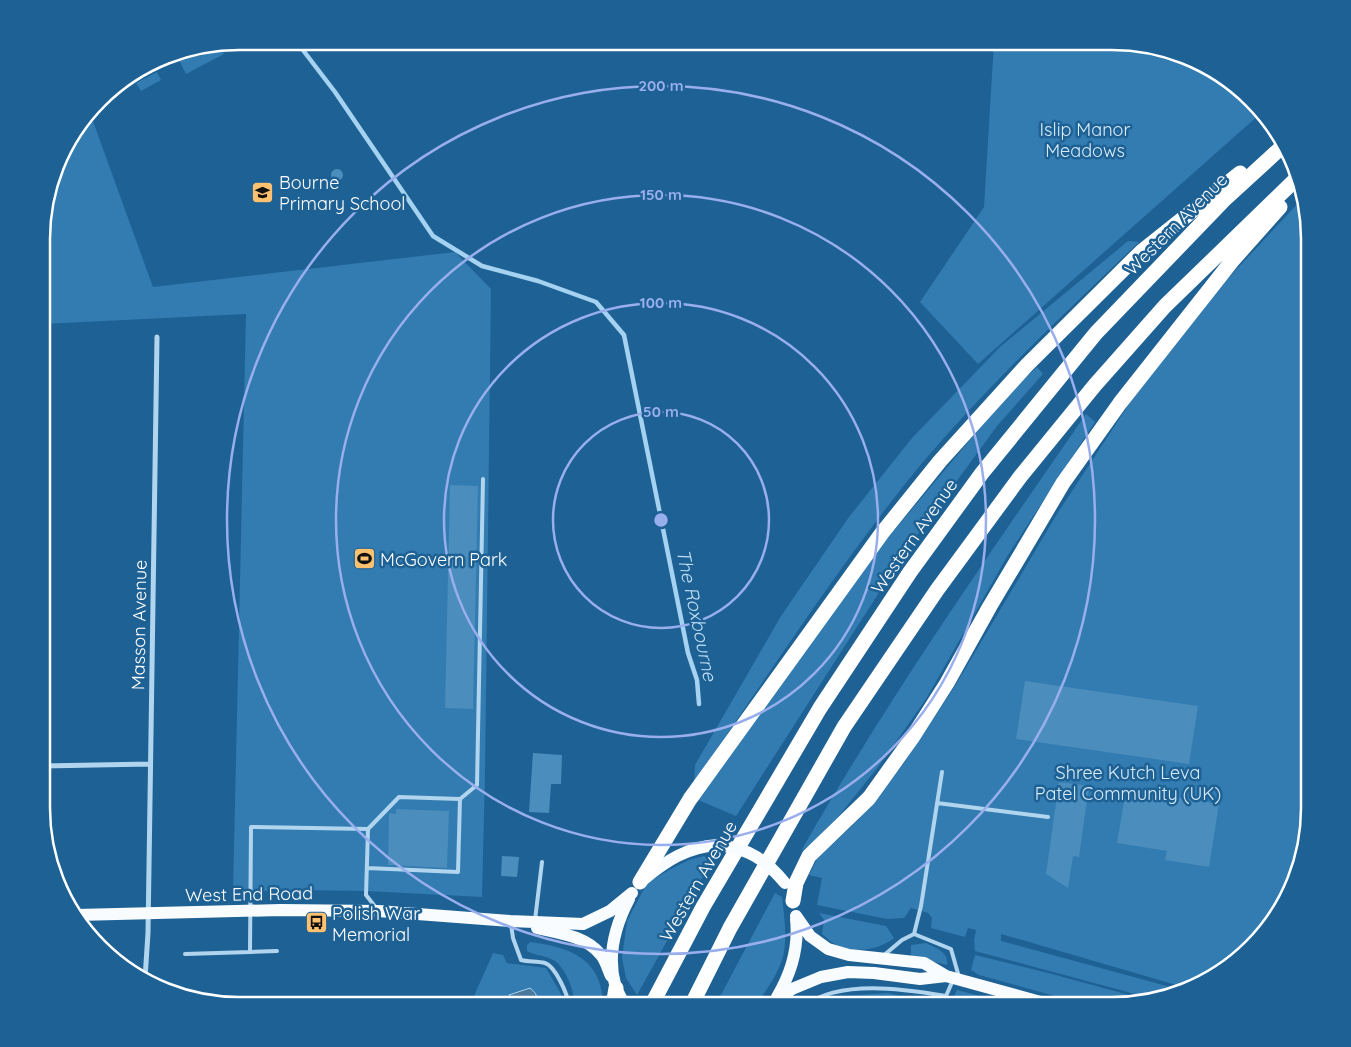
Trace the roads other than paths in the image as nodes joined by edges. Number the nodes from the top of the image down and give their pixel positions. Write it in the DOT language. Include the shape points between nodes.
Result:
graph roads {
  1 [pos="1275,144"];
  2 [pos="1278,150"];
  3 [pos="1292,183"];
  4 [pos="1295,191"];
  5 [pos="158,337"];
  6 [pos="483,479"];
  7 [pos="150,764"];
  8 [pos="50,766"];
  9 [pos="942,772"];
  10 [pos="460,799"];
  11 [pos="937,803"];
  12 [pos="1048,816"];
  13 [pos="368,829"];
  14 [pos="542,862"];
  15 [pos="367,868"];
  16 [pos="636,887"];
  17 [pos="793,901"];
  18 [pos="378,910"];
  19 [pos="250,911"];
  20 [pos="148,912"];
  21 [pos="83,915"];
  22 [pos="796,916"];
  23 [pos="510,922"];
  24 [pos="535,922"];
  25 [pos="914,934"];
  26 [pos="278,951"];
  27 [pos="250,952"];
  28 [pos="184,954"];
  29 [pos="881,958"];
  30 [pos="145,972"];
  31 [pos="953,978"];
  32 [pos="615,985"];
  33 [pos="567,997"];
  34 [pos="614,997"];
  35 [pos="621,997"];
  36 [pos="655,997"];
  37 [pos="696,997"];
  38 [pos="775,997"];
  39 [pos="782,997"];
  40 [pos="819,997"];
  41 [pos="1022,997"];
  1 -- 16 [label="highway" via="1142,251 1027,365 940,461 882,533 690,798"];
  2 -- 36 [label="highway, Western Avenue" via="1224,200 1096,332 976,481 910,572 820,708 703,907"];
  3 -- 37 [label="highway" via="1165,306 1095,385 1020,477 959,560 844,727 730,928"];
  4 -- 17 [label="highway" via="1232,261 1120,403 1063,483 947,684 869,798 809,856 796,882"];
  5 -- 7 [label="street, Masson Avenue"];
  6 -- 10 [label="lane" via="477,785"];
  7 -- 8 [label="street"];
  7 -- 20 [label="street, Masson Avenue"];
  9 -- 11 [label="lane"];
  10 -- 13 [label="lane" via="399,797"];
  10 -- 15 [label="lane" via="458,872"];
  11 -- 12 [label="lane"];
  11 -- 25 [label="lane" via="922,906"];
  13 -- 15 [label="lane"];
  13 -- 19 [label="lane" via="252,827"];
  14 -- 24 [label="lane"];
  15 -- 18 [label="lane" via="366,895"];
  16 -- 17 [label="main road, bridge" via="663,863 680,854 704,846 732,847 762,859 785,883"];
  16 -- 24 [label="main road, West End Road" via="610,911 583,924"];
  16 -- 32 [label="main road" via="616,930 613,947"];
  17 -- 22 [label="main road"];
  18 -- 19 [label="main road, West End Road"];
  18 -- 23 [label="main road, West End Road"];
  19 -- 20 [label="main road, West End Road"];
  19 -- 27 [label="lane"];
  20 -- 21 [label="main road, West End Road"];
  20 -- 30 [label="street, Masson Avenue"];
  22 -- 29 [label="main road" via="810,936 828,950"];
  22 -- 38 [label="main road" via="793,963"];
  23 -- 24 [label="main road, West End Road"];
  23 -- 32 [label="main road, West End Road" via="572,936 592,946 602,956"];
  23 -- 33 [label="lane" via="521,960 552,966"];
  25 -- 29 [label="lane"];
  25 -- 31 [label="lane" via="952,949"];
  26 -- 27 [label="lane"];
  27 -- 28 [label="lane"];
  29 -- 31 [label="main road" via="924,963"];
  31 -- 39 [label="main road" via="920,979 848,972 821,977"];
  31 -- 40 [label="lane" via="946,996 875,987"];
  31 -- 41 [label="main road"];
  32 -- 34 [label="highway"];
  32 -- 35 [label="main road"];
}
